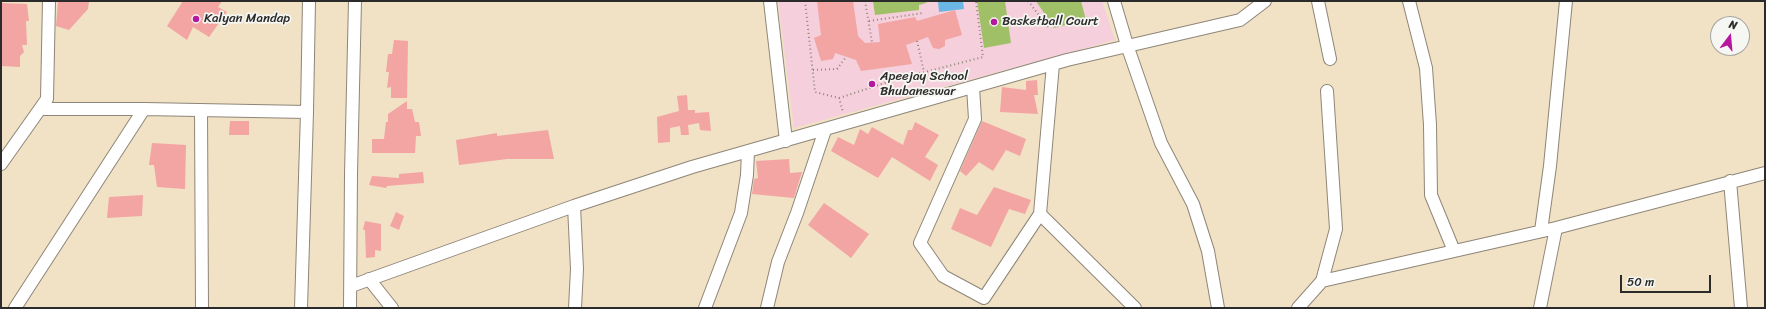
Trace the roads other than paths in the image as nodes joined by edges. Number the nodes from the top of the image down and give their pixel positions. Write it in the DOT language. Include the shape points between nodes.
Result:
graph roads {
  1 [pos="49,1"];
  2 [pos="309,1"];
  3 [pos="356,1"];
  4 [pos="770,1"];
  5 [pos="1114,1"];
  6 [pos="1265,1"];
  7 [pos="1318,1"];
  8 [pos="1409,1"];
  9 [pos="1566,1"];
  10 [pos="1127,45"];
  11 [pos="1330,59"];
  12 [pos="1053,64"];
  13 [pos="973,87"];
  14 [pos="1327,91"];
  15 [pos="40,109"];
  16 [pos="144,109"];
  17 [pos="201,110"];
  18 [pos="307,112"];
  19 [pos="825,130"];
  20 [pos="786,141"];
  21 [pos="748,151"];
  22 [pos="1,164"];
  23 [pos="1765,173"];
  24 [pos="1730,181"];
  25 [pos="574,206"];
  26 [pos="1040,214"];
  27 [pos="1556,228"];
  28 [pos="1541,231"];
  29 [pos="1454,251"];
  30 [pos="369,279"];
  31 [pos="1322,281"];
  32 [pos="350,286"];
  33 [pos="15,308"];
  34 [pos="202,308"];
  35 [pos="301,308"];
  36 [pos="350,308"];
  37 [pos="392,308"];
  38 [pos="575,308"];
  39 [pos="705,308"];
  40 [pos="767,308"];
  41 [pos="1135,308"];
  42 [pos="1218,308"];
  43 [pos="1298,308"];
  44 [pos="1540,308"];
  45 [pos="1741,308"];
  1 -- 15 [label="street" via="47,99"];
  2 -- 18 [label="street"];
  3 -- 32 [label="street"];
  4 -- 20 [label="street"];
  5 -- 10 [label="street"];
  6 -- 10 [label="street" via="1240,20"];
  7 -- 11 [label="street"];
  8 -- 29 [label="street" via="1426,68 1431,195"];
  9 -- 28 [label="street"];
  10 -- 12 [label="street"];
  10 -- 42 [label="street" via="1161,143 1193,204 1208,251"];
  12 -- 13 [label="street"];
  12 -- 26 [label="street"];
  13 -- 19 [label="street"];
  13 -- 26 [label="street" via="975,119 920,243 944,276 984,298"];
  14 -- 31 [label="street" via="1336,229"];
  15 -- 16 [label="street"];
  15 -- 22 [label="street"];
  16 -- 17 [label="street"];
  16 -- 33 [label="street"];
  17 -- 18 [label="street"];
  17 -- 34 [label="street"];
  18 -- 35 [label="street"];
  19 -- 20 [label="street"];
  19 -- 40 [label="street" via="778,262"];
  20 -- 21 [label="street"];
  21 -- 25 [label="street"];
  21 -- 39 [label="street" via="741,213"];
  23 -- 24 [label="street"];
  24 -- 27 [label="street"];
  24 -- 45 [label="street"];
  25 -- 30 [label="street"];
  25 -- 38 [label="street" via="577,269"];
  26 -- 41 [label="street"];
  27 -- 28 [label="street"];
  27 -- 44 [label="street"];
  28 -- 29 [label="street"];
  29 -- 31 [label="street"];
  30 -- 32 [label="street"];
  30 -- 37 [label="street"];
  31 -- 43 [label="street"];
  32 -- 36 [label="street"];
}
